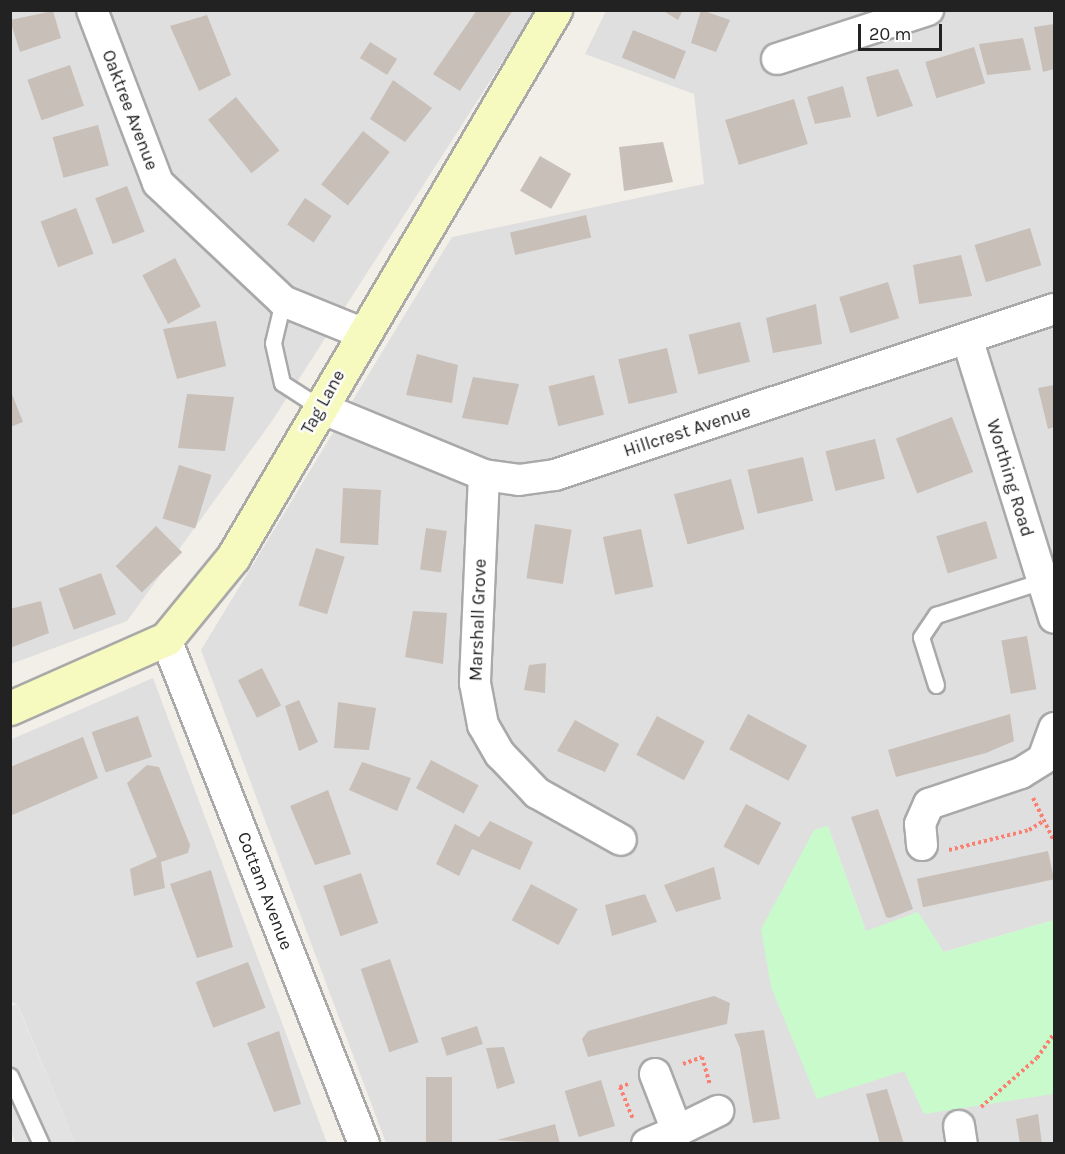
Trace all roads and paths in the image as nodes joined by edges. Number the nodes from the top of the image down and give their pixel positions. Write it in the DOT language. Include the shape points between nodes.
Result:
graph roads {
  1 [pos="92,10"];
  2 [pos="555,10"];
  3 [pos="928,10"];
  4 [pos="777,59"];
  5 [pos="283,301"];
  6 [pos="1054,309"];
  7 [pos="362,333"];
  8 [pos="967,338"];
  9 [pos="321,408"];
  10 [pos="484,475"];
  11 [pos="1042,581"];
  12 [pos="1054,618"];
  13 [pos="166,639"];
  14 [pos="936,685"];
  15 [pos="10,708"];
  16 [pos="1054,728"];
  17 [pos="1021,773"];
  18 [pos="1045,820"];
  19 [pos="621,840"];
  20 [pos="1054,841"];
  21 [pos="922,846"];
  22 [pos="1054,1034"];
  23 [pos="655,1074"];
  24 [pos="10,1076"];
  25 [pos="718,1111"];
  26 [pos="677,1131"];
  27 [pos="961,1135"];
  28 [pos="41,1143"];
  29 [pos="364,1143"];
  30 [pos="647,1143"];
  1 -- 5 [label="street, Oaktree Avenue" via="158,183"];
  2 -- 7 [label="main road, Tag Lane"];
  3 -- 4 [label="street"];
  5 -- 7 [label="street, Oaktree Avenue"];
  5 -- 9 [label="lane" via="273,343 282,383"];
  6 -- 8 [label="street, Hillcrest Avenue"];
  7 -- 9 [label="main road, Tag Lane"];
  8 -- 10 [label="street, Hillcrest Avenue" via="555,475 519,480"];
  8 -- 11 [label="street, Worthing Road"];
  9 -- 10 [label="street, Hillcrest Avenue"];
  9 -- 13 [label="main road, Tag Lane" via="233,557"];
  10 -- 19 [label="street, Marshall Grove" via="475,683 483,725 500,754 537,793"];
  11 -- 12 [label="street, Worthing Road"];
  11 -- 14 [label="lane" via="936,615 921,637"];
  13 -- 15 [label="main road, Tag Lane"];
  13 -- 29 [label="street, Cottam Avenue"];
  16 -- 17 [label="street" via="1043,759"];
  17 -- 18 [label="path"];
  17 -- 21 [label="street" via="929,804 920,824"];
  18 -- 20 [label="path"];
  18 -- 21 [label="path" via="1029,830 927,856"];
  22 -- 27 [label="path" via="1037,1058"];
  23 -- 26 [label="street"];
  24 -- 28 [label="lane"];
  25 -- 26 [label="street"];
  26 -- 30 [label="street"];
}
